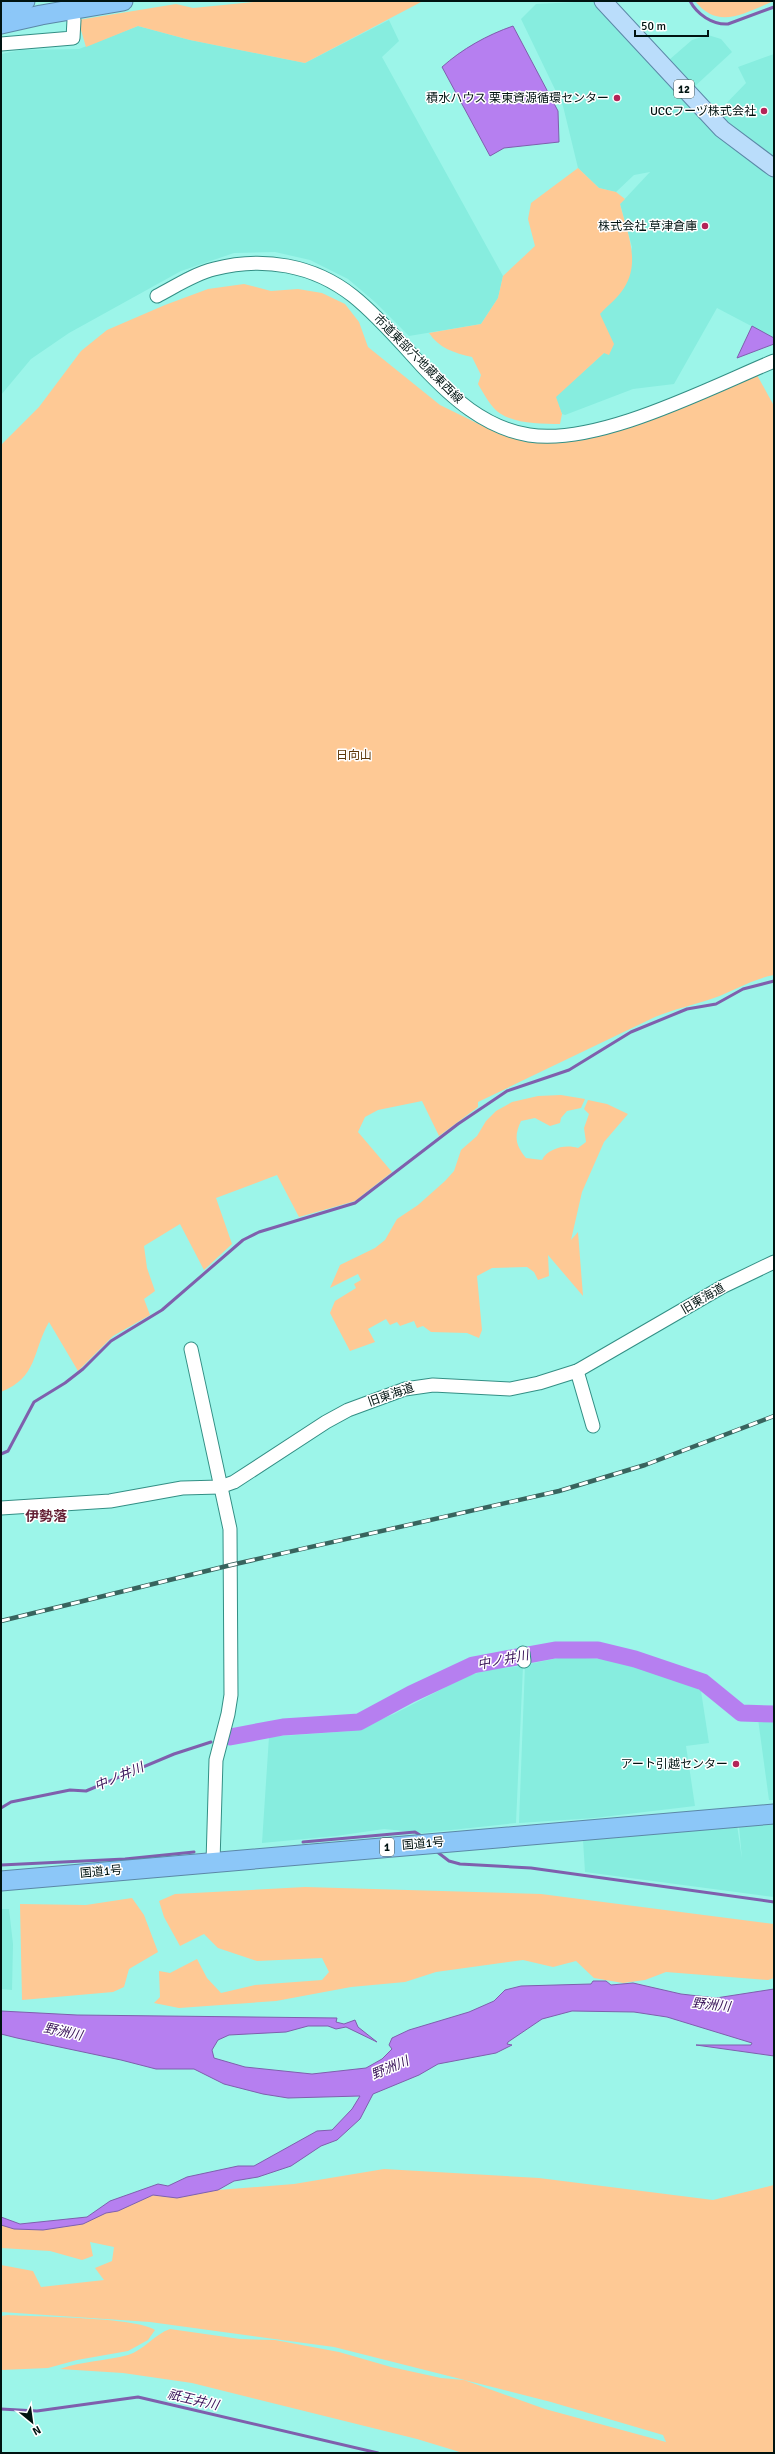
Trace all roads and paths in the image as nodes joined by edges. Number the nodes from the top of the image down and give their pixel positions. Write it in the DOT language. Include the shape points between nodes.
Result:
graph roads {
  1 [pos="25,1"];
  2 [pos="123,1"];
  3 [pos="603,1"];
  4 [pos="1,6"];
  5 [pos="74,20"];
  6 [pos="1,24"];
  7 [pos="1,44"];
  8 [pos="774,168"];
  9 [pos="157,296"];
  10 [pos="774,361"];
  11 [pos="774,1262"];
  12 [pos="191,1349"];
  13 [pos="577,1371"];
  14 [pos="593,1426"];
  15 [pos="220,1487"];
  16 [pos="1,1508"];
  17 [pos="774,1814"];
  18 [pos="213,1862"];
  19 [pos="1,1881"];
  1 -- 4 [label="highway"];
  2 -- 6 [label="highway"];
  3 -- 8 [label="main road, 12" via="722,129"];
  5 -- 7 [label="street" via="73,38"];
  9 -- 10 [label="street, 市道東部六地蔵東西線" via="190,278 214,269 242,264 265,262 288,265 314,273 353,296 438,383 474,414 499,426 528,435 552,437 586,432 643,416"];
  11 -- 13 [label="street, 旧東海道" via="722,1288"];
  12 -- 15 [label="street"];
  13 -- 14 [label="street"];
  13 -- 15 [label="street, 旧東海道" via="510,1389 420,1385 405,1389 337,1416 308,1432 240,1479"];
  15 -- 16 [label="street, 旧東海道" via="182,1488 110,1501"];
  15 -- 18 [label="street" via="230,1529 231,1694 216,1760"];
  17 -- 18 [label="highway, 国道1号 / 1"];
  18 -- 19 [label="highway, 国道1号 / 1"];
}
